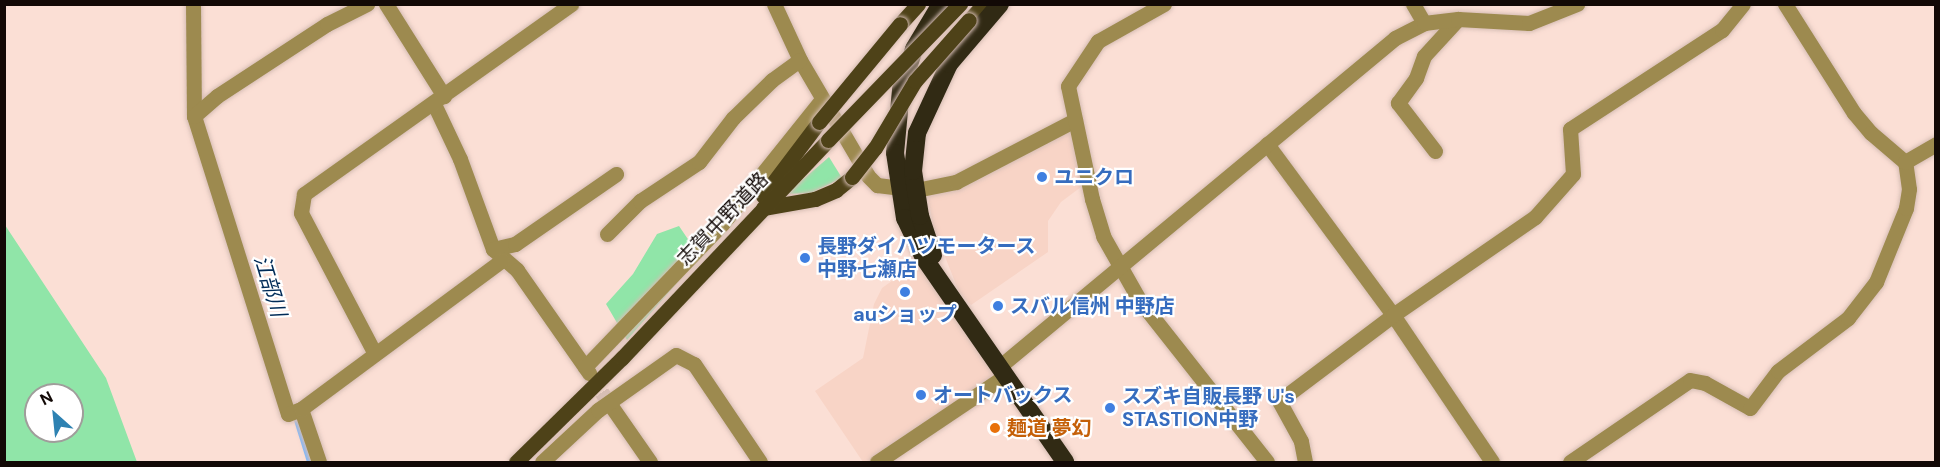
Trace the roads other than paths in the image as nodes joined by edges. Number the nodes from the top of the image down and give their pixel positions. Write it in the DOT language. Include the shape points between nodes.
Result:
graph roads {
  1 [pos="194,4"];
  2 [pos="367,4"];
  3 [pos="386,4"];
  4 [pos="774,4"];
  5 [pos="918,4"];
  6 [pos="941,4"];
  7 [pos="960,4"];
  8 [pos="984,4"];
  9 [pos="1000,4"];
  10 [pos="1164,4"];
  11 [pos="1413,4"];
  12 [pos="1577,4"];
  13 [pos="1743,4"];
  14 [pos="1785,4"];
  15 [pos="570,5"];
  16 [pos="1458,19"];
  17 [pos="1424,23"];
  18 [pos="800,60"];
  19 [pos="905,77"];
  20 [pos="937,84"];
  21 [pos="822,99"];
  22 [pos="439,100"];
  23 [pos="194,116"];
  24 [pos="1075,120"];
  25 [pos="1268,144"];
  26 [pos="1935,144"];
  27 [pos="1435,151"];
  28 [pos="1905,162"];
  29 [pos="616,174"];
  30 [pos="907,190"];
  31 [pos="763,208"];
  32 [pos="607,234"];
  33 [pos="731,240"];
  34 [pos="498,254"];
  35 [pos="1121,266"];
  36 [pos="1394,315"];
  37 [pos="374,352"];
  38 [pos="1002,372"];
  39 [pos="609,403"];
  40 [pos="301,410"];
  41 [pos="319,462"];
  42 [pos="516,462"];
  43 [pos="542,462"];
  44 [pos="650,462"];
  45 [pos="760,462"];
  46 [pos="877,462"];
  47 [pos="1065,462"];
  48 [pos="1266,462"];
  49 [pos="1305,462"];
  50 [pos="1491,462"];
  51 [pos="1570,462"];
  1 -- 23 [label="street"];
  2 -- 23 [label="street" via="327,24 217,96"];
  3 -- 22 [label="street"];
  4 -- 18 [label="street"];
  5 -- 33 [label="main road, bridge" via="819,122"];
  6 -- 19 [label="highway" via="914,49"];
  7 -- 31 [label="main road, 志賀中野道路, bridge"];
  8 -- 31 [label="main road, bridge" via="915,81 875,148 852,177 826,195"];
  9 -- 20 [label="highway" via="963,45"];
  10 -- 24 [label="street" via="1098,41 1078,66 1068,86"];
  11 -- 17 [label="street"];
  12 -- 16 [label="street" via="1529,23"];
  13 -- 36 [label="street" via="1722,30 1570,129 1573,174 1535,217"];
  14 -- 28 [label="street" via="1854,113 1871,134"];
  15 -- 22 [label="street"];
  16 -- 17 [label="street"];
  16 -- 27 [label="street" via="1424,56 1416,78 1398,104"];
  17 -- 25 [label="street" via="1395,38"];
  18 -- 21 [label="street"];
  18 -- 32 [label="street" via="732,118 699,162 640,201"];
  19 -- 20 [label="highway"];
  19 -- 30 [label="highway" via="896,132"];
  20 -- 30 [label="highway" via="917,133"];
  21 -- 30 [label="street" via="868,176 877,185"];
  21 -- 34 [label="street" via="722,224 587,370 517,270"];
  22 -- 34 [label="street"];
  22 -- 37 [label="street" via="304,194 300,213"];
  23 -- 40 [label="street" via="288,414"];
  24 -- 30 [label="street" via="956,182"];
  24 -- 35 [label="street" via="1100,227"];
  25 -- 35 [label="street"];
  25 -- 36 [label="street"];
  26 -- 28 [label="street"];
  28 -- 51 [label="street" via="1910,189 1906,208 1876,282 1848,318 1778,371 1750,408 1705,383 1690,380"];
  29 -- 34 [label="street"];
  30 -- 38 [label="highway" via="918,247"];
  31 -- 33 [label="main road, 志賀中野道路"];
  33 -- 42 [label="main road, 志賀中野道路" via="621,358"];
  34 -- 37 [label="street"];
  35 -- 38 [label="street"];
  35 -- 48 [label="street" via="1140,301"];
  36 -- 49 [label="street" via="1279,401 1301,441"];
  36 -- 50 [label="street"];
  37 -- 40 [label="street"];
  38 -- 46 [label="street"];
  38 -- 47 [label="highway"];
  39 -- 43 [label="street"];
  39 -- 44 [label="street"];
  39 -- 45 [label="street" via="676,356 684,358 694,364"];
  40 -- 41 [label="street"];
}
